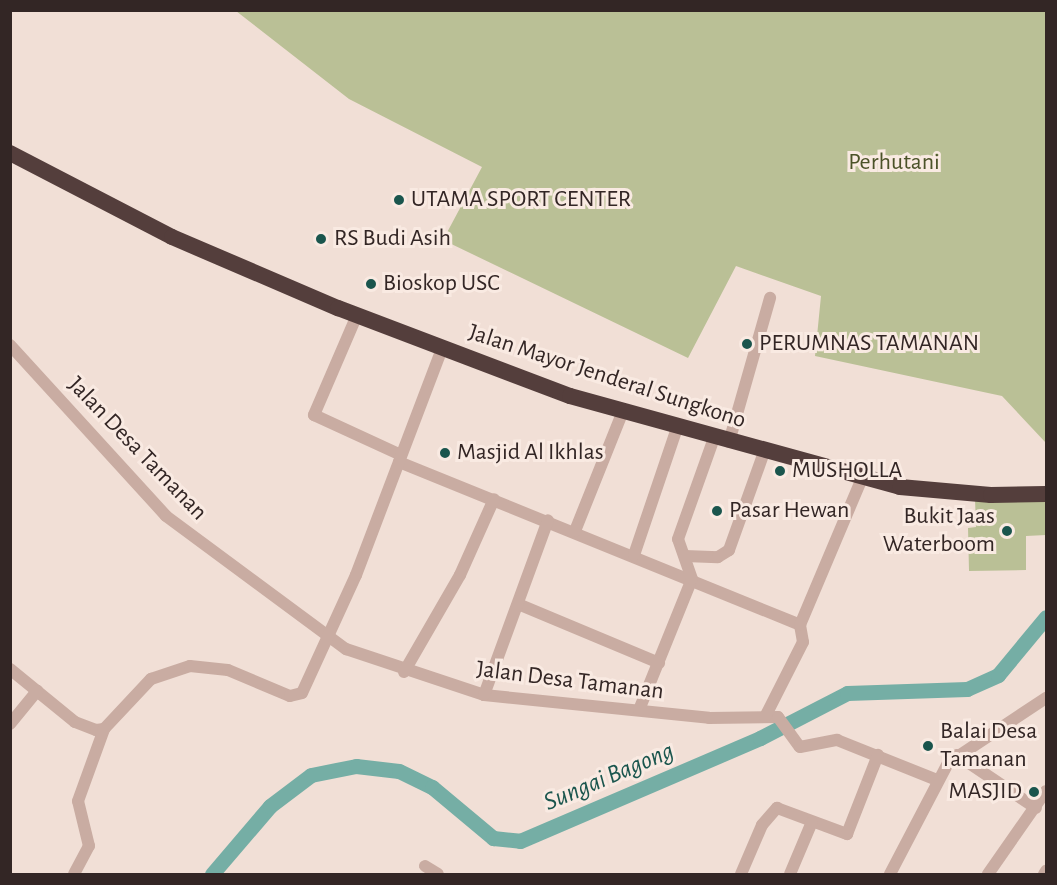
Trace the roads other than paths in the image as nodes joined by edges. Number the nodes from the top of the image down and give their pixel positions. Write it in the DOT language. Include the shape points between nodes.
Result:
graph roads {
  1 [pos="10,153"];
  2 [pos="770,298"];
  3 [pos="357,315"];
  4 [pos="10,345"];
  5 [pos="442,349"];
  6 [pos="623,411"];
  7 [pos="677,428"];
  8 [pos="721,440"];
  9 [pos="764,452"];
  10 [pos="400,459"];
  11 [pos="862,478"];
  12 [pos="1047,494"];
  13 [pos="494,499"];
  14 [pos="548,520"];
  15 [pos="575,531"];
  16 [pos="634,555"];
  17 [pos="685,556"];
  18 [pos="692,579"];
  19 [pos="518,604"];
  20 [pos="800,625"];
  21 [pos="329,637"];
  22 [pos="659,663"];
  23 [pos="10,669"];
  24 [pos="404,672"];
  25 [pos="37,691"];
  26 [pos="484,695"];
  27 [pos="1047,698"];
  28 [pos="639,710"];
  29 [pos="765,717"];
  30 [pos="10,724"];
  31 [pos="104,729"];
  32 [pos="878,755"];
  33 [pos="957,756"];
  34 [pos="937,780"];
  35 [pos="1047,791"];
  36 [pos="1036,808"];
  37 [pos="812,822"];
  38 [pos="424,866"];
  39 [pos="74,874"];
  40 [pos="438,874"];
  41 [pos="741,874"];
  42 [pos="790,874"];
  43 [pos="890,874"];
  44 [pos="988,874"];
  1 -- 3 [label="highway, Jalan Mayor Jenderal Sungkono" via="172,237"];
  2 -- 8 [label="street"];
  3 -- 5 [label="highway, Jalan Mayor Jenderal Sungkono"];
  3 -- 10 [label="street" via="314,415"];
  4 -- 21 [label="street, Jalan Desa Tamanan" via="88,434 124,464 183,531"];
  5 -- 6 [label="highway, Jalan Mayor Jenderal Sungkono"];
  5 -- 10 [label="street"];
  6 -- 7 [label="highway, Jalan Mayor Jenderal Sungkono"];
  6 -- 15 [label="street"];
  7 -- 8 [label="highway, Jalan Mayor Jenderal Sungkono"];
  7 -- 16 [label="street"];
  8 -- 9 [label="highway, Jalan Mayor Jenderal Sungkono"];
  8 -- 17 [label="street" via="678,539"];
  9 -- 11 [label="highway, Jalan Mayor Jenderal Sungkono"];
  9 -- 17 [label="street" via="729,550 718,557"];
  10 -- 13 [label="street"];
  10 -- 21 [label="street"];
  11 -- 12 [label="highway, Jalan Mayor Jenderal Sungkono" via="946,492"];
  11 -- 20 [label="street"];
  13 -- 14 [label="street"];
  13 -- 24 [label="street" via="460,575"];
  14 -- 15 [label="street"];
  14 -- 19 [label="street"];
  15 -- 16 [label="street"];
  16 -- 18 [label="street"];
  17 -- 18 [label="street"];
  18 -- 20 [label="street"];
  18 -- 22 [label="street"];
  19 -- 22 [label="street"];
  19 -- 26 [label="street"];
  20 -- 29 [label="street" via="803,642"];
  21 -- 24 [label="street, Jalan Desa Tamanan"];
  21 -- 31 [label="street" via="299,695 221,668 190,666 151,679"];
  22 -- 28 [label="street"];
  23 -- 25 [label="street"];
  24 -- 26 [label="street, Jalan Desa Tamanan"];
  25 -- 30 [label="street"];
  25 -- 31 [label="street" via="75,722"];
  26 -- 28 [label="street, Jalan Desa Tamanan"];
  27 -- 33 [label="street"];
  28 -- 29 [label="street, Jalan Desa Tamanan"];
  29 -- 32 [label="street, Jalan Desa Tamanan" via="786,722 797,745 837,740"];
  31 -- 39 [label="street" via="78,801 89,846"];
  32 -- 34 [label="street, Jalan Desa Tamanan"];
  32 -- 37 [label="street" via="849,832 839,834"];
  33 -- 34 [label="street"];
  33 -- 36 [label="street"];
  34 -- 43 [label="street"];
  35 -- 36 [label="street"];
  36 -- 44 [label="street"];
  37 -- 41 [label="street" via="785,809 773,810"];
  37 -- 42 [label="street"];
  38 -- 40 [label="street"];
}
